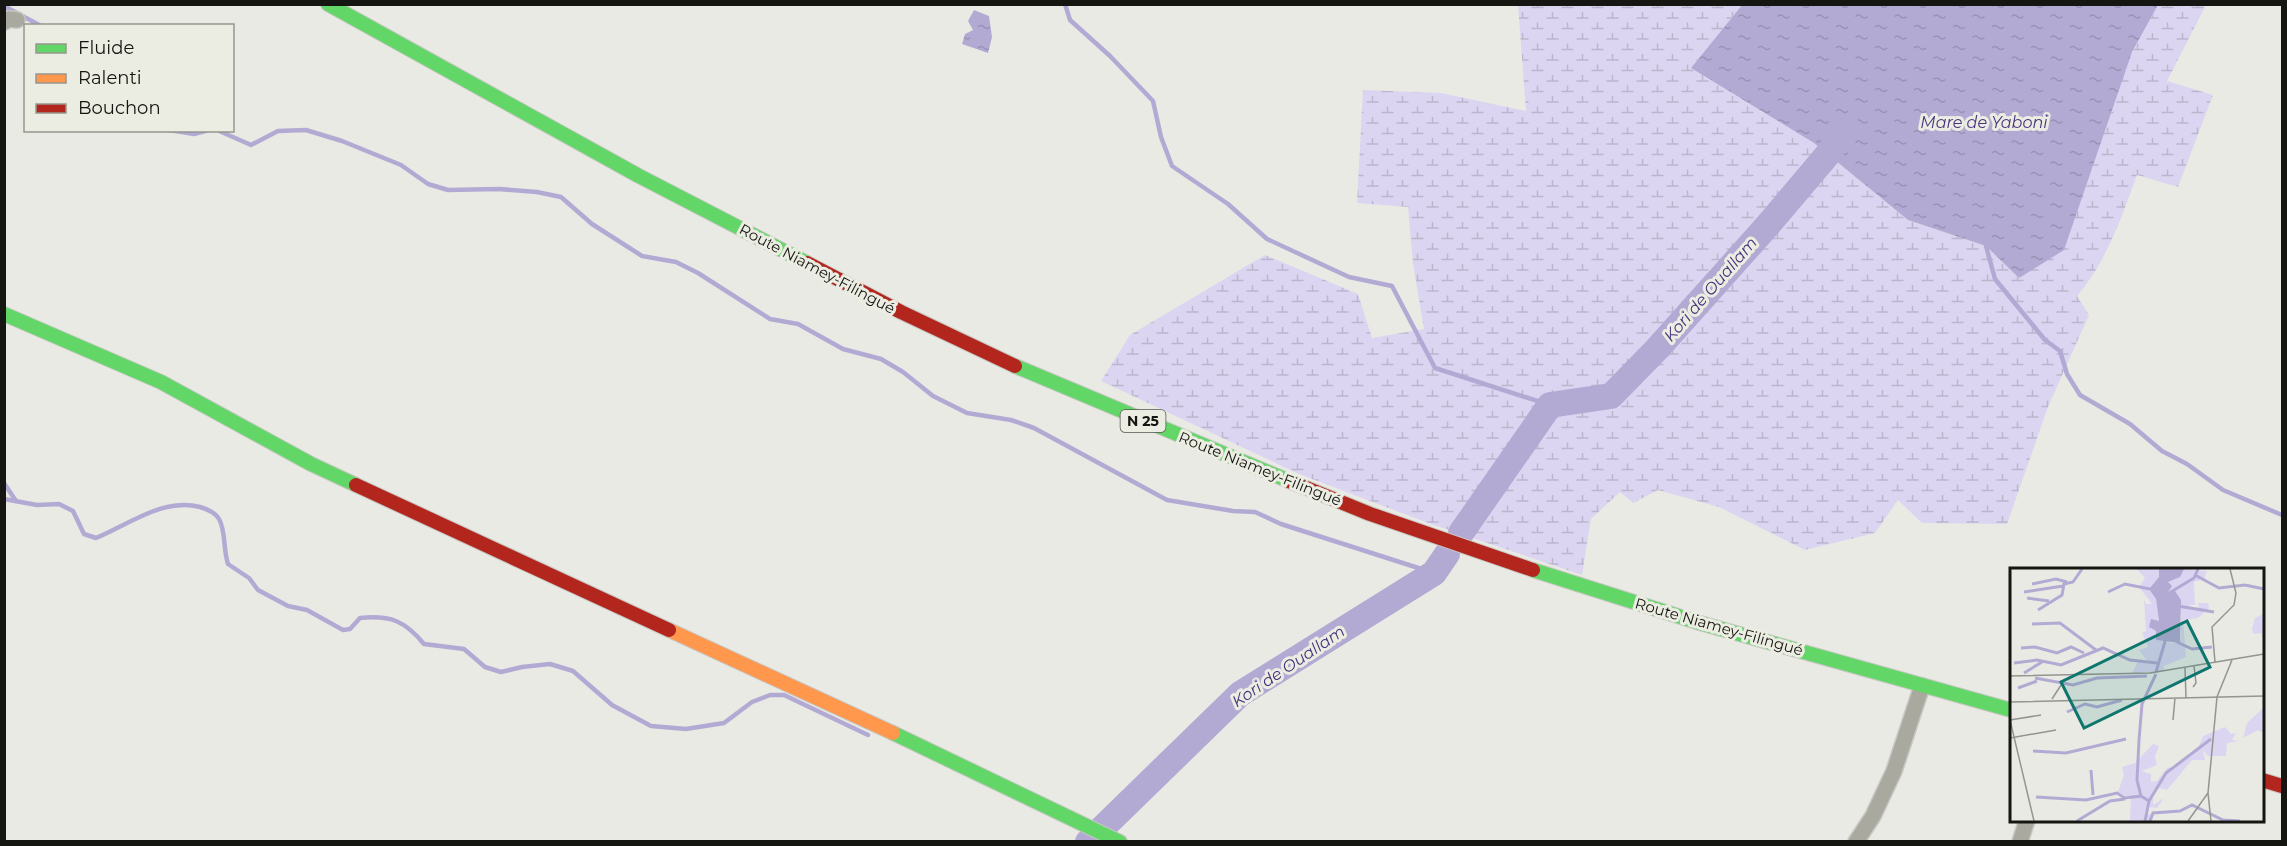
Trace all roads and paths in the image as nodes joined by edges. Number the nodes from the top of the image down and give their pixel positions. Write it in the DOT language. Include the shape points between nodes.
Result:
graph roads {
  1 [pos="328,4"];
  2 [pos="4,314"];
  3 [pos="1922,686"];
  4 [pos="2010,710"];
  5 [pos="2263,780"];
  6 [pos="2283,786"];
  7 [pos="2026,822"];
  8 [pos="1120,842"];
  9 [pos="1856,842"];
  10 [pos="2020,842"];
  1 -- 3 [label="main road, Route Niamey-Filingué / N 25" via="650,182 901,312 1042,379 1370,514 1492,557 1700,623"];
  2 -- 8 [label="main road" via="161,382 311,464"];
  3 -- 4 [label="main road, Route Niamey-Filingué / N 25"];
  3 -- 9 [label="street" via="1894,771"];
  5 -- 6 [label="main road"];
  7 -- 10 [label="street"];
}
